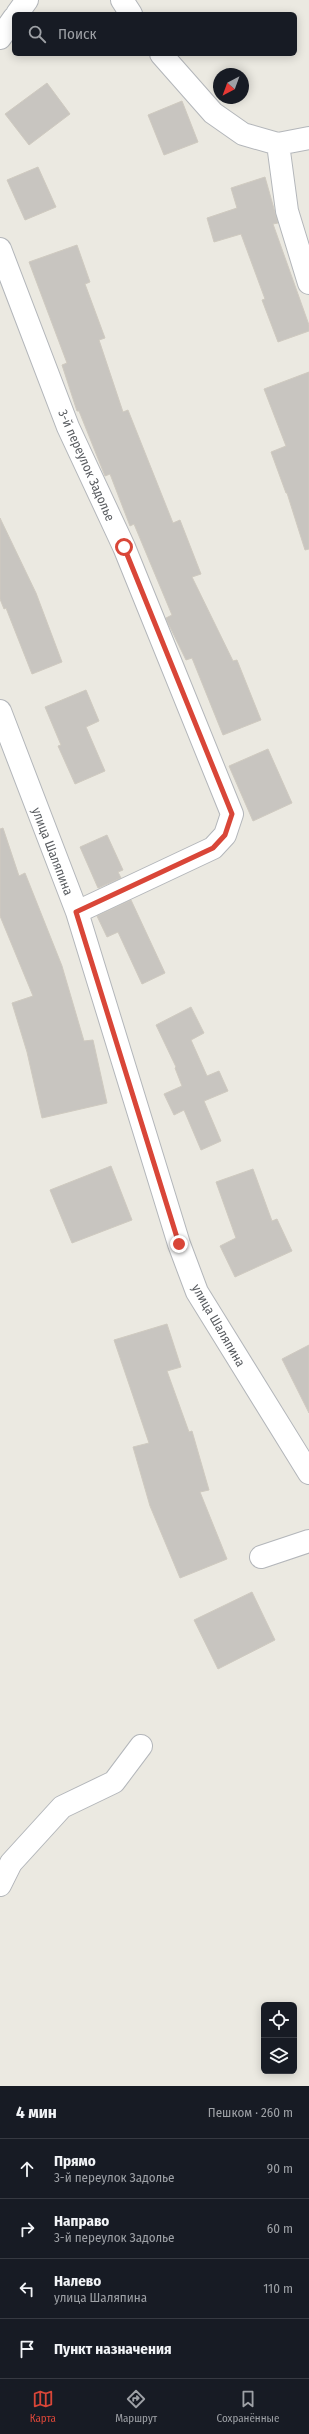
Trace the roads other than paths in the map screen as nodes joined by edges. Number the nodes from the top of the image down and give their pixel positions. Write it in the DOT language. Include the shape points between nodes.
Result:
graph roads {
  1 [pos="27,0"];
  2 [pos="122,0"];
  3 [pos="18,12"];
  4 [pos="130,12"];
  5 [pos="12,21"];
  6 [pos="0,38"];
  7 [pos="163,56"];
  8 [pos="309,138"];
  9 [pos="278,144"];
  10 [pos="0,249"];
  11 [pos="309,283"];
  12 [pos="0,711"];
  13 [pos="76,912"];
  14 [pos="309,1473"];
  15 [pos="309,1541"];
  16 [pos="261,1557"];
  17 [pos="141,1746"];
  18 [pos="0,1885"];
  1 -- 3 [label="street"];
  2 -- 4 [label="street"];
  5 -- 6 [label="street"];
  7 -- 9 [label="street" via="213,113 243,134"];
  8 -- 9 [label="street"];
  9 -- 11 [label="street" via="287,211"];
  10 -- 13 [label="street, 3-й переулок Задолье" via="68,427 124,547 232,814 225,835 213,848"];
  12 -- 13 [label="street, улица Шаляпина"];
  13 -- 14 [label="street, улица Шаляпина" via="179,1244 197,1292"];
  15 -- 16 [label="street"];
  17 -- 18 [label="street" via="114,1782 62,1807 12,1863"];
}
